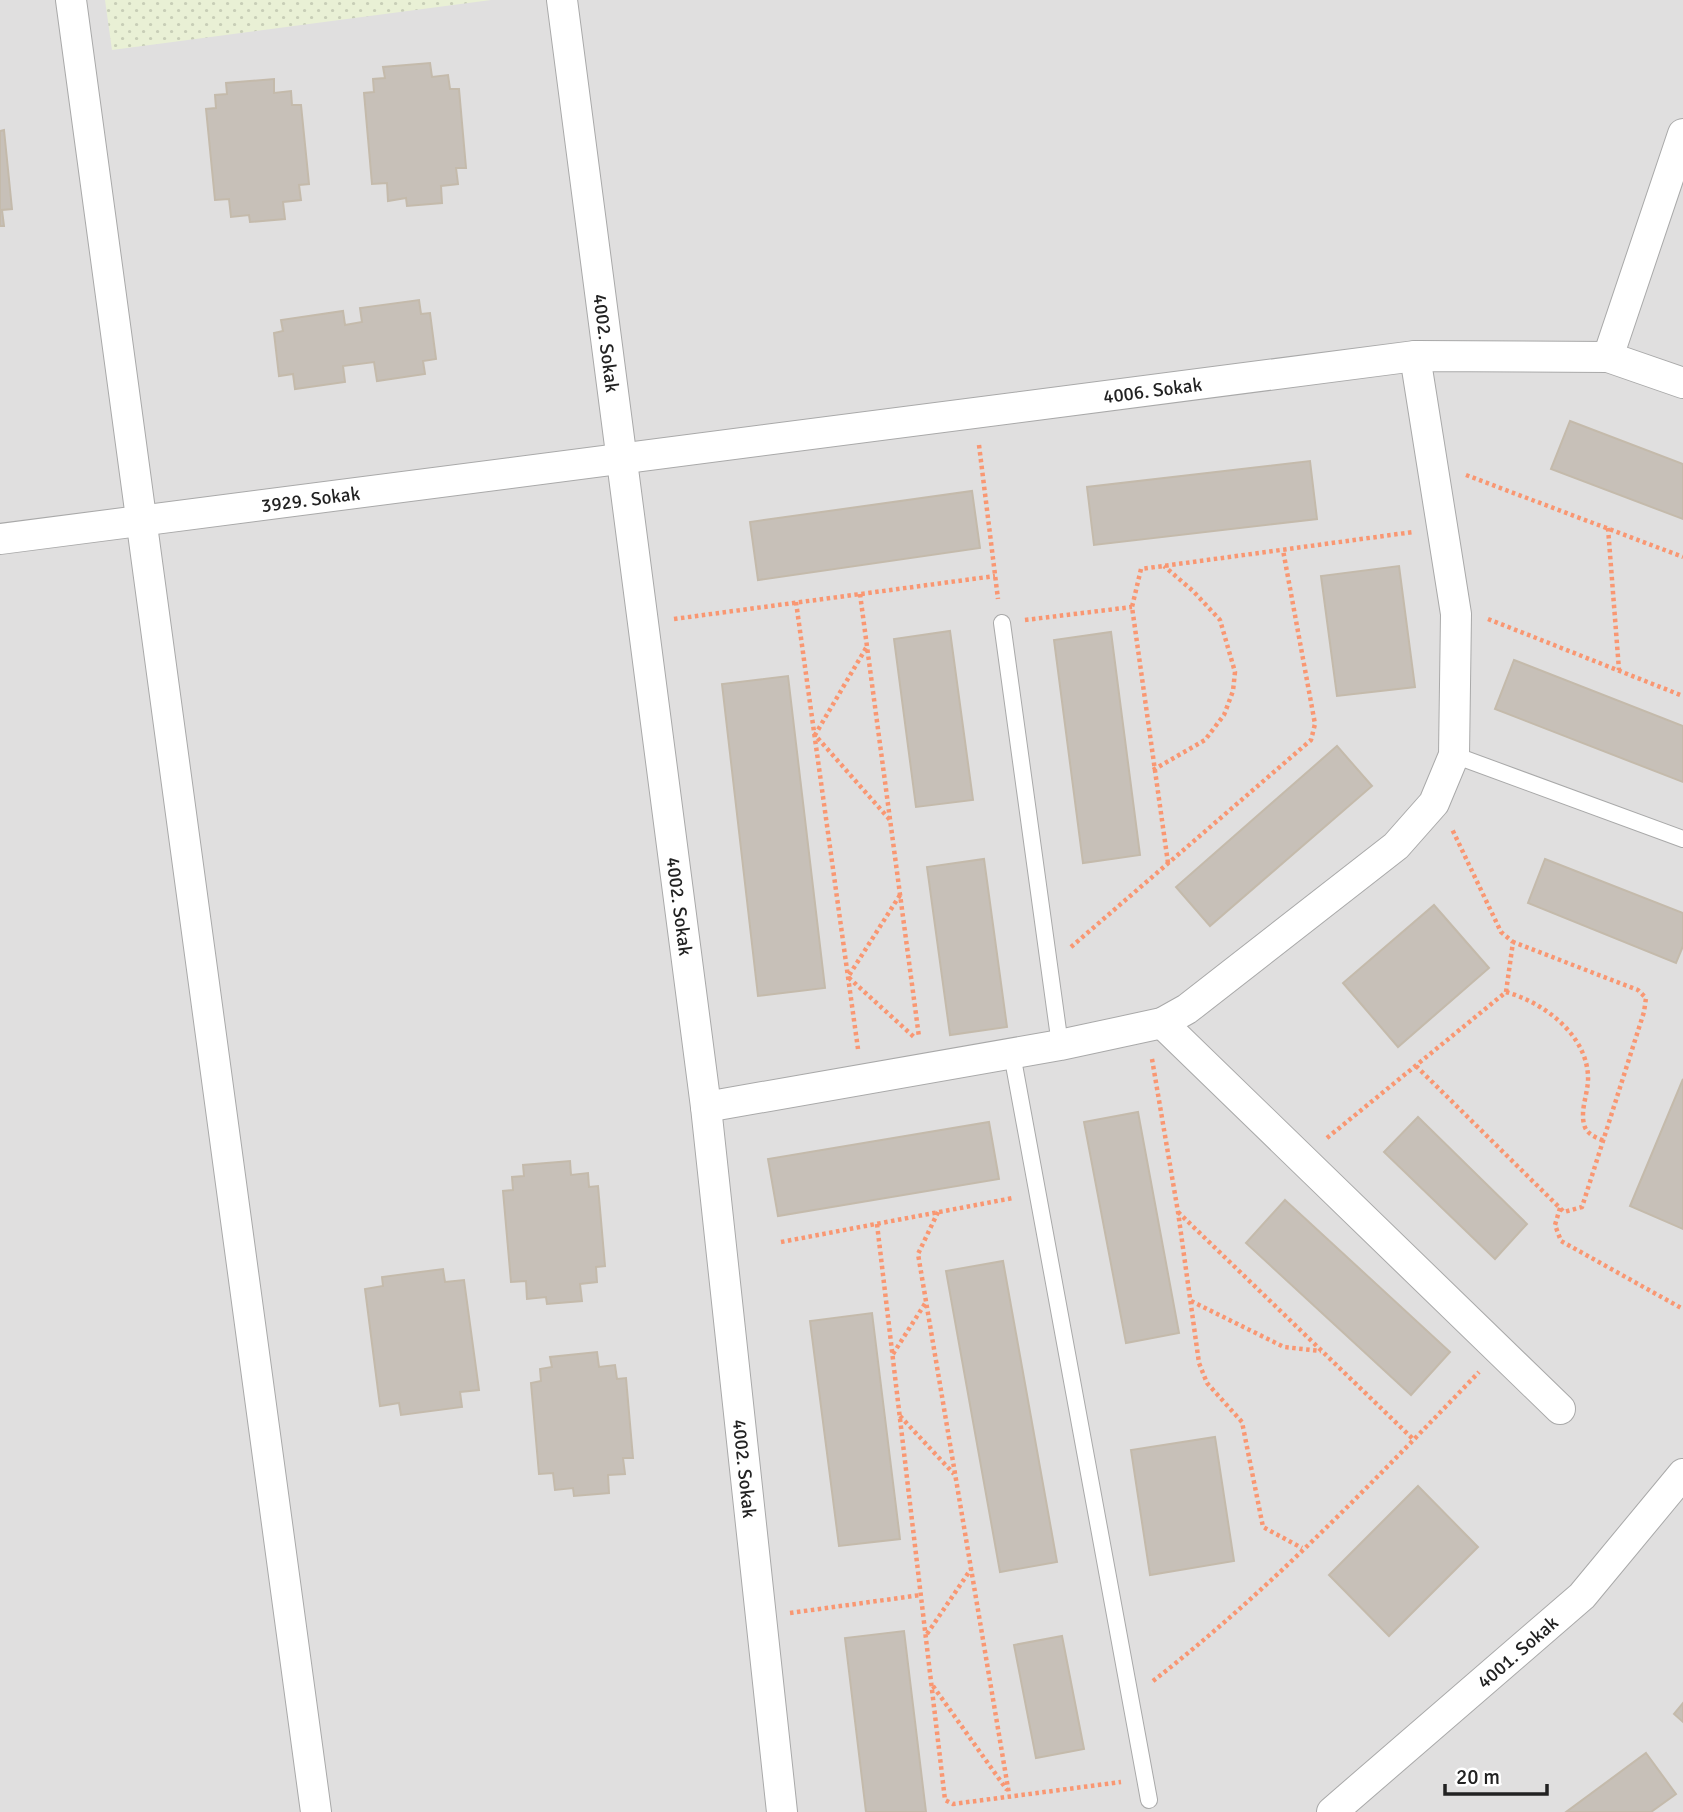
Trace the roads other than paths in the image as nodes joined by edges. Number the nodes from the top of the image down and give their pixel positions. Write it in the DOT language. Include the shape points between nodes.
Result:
graph roads {
  1 [pos="71,0"];
  2 [pos="562,0"];
  3 [pos="1683,134"];
  4 [pos="1415,356"];
  5 [pos="1608,357"];
  6 [pos="1683,383"];
  7 [pos="620,459"];
  8 [pos="142,522"];
  9 [pos="0,539"];
  10 [pos="1002,623"];
  11 [pos="1454,755"];
  12 [pos="1683,839"];
  13 [pos="1154,1025"];
  14 [pos="1060,1045"];
  15 [pos="1012,1054"];
  16 [pos="706,1107"];
  17 [pos="1560,1409"];
  18 [pos="1683,1474"];
  19 [pos="1149,1800"];
  20 [pos="316,1812"];
  21 [pos="782,1812"];
  22 [pos="1332,1812"];
  1 -- 8 [label="street"];
  2 -- 7 [label="street, 4002. Sokak"];
  3 -- 5 [label="street"];
  4 -- 5 [label="street, 4006. Sokak"];
  4 -- 7 [label="street, 4006. Sokak"];
  4 -- 11 [label="street" via="1455,614"];
  5 -- 6 [label="street, 4006. Sokak"];
  7 -- 8 [label="street, 3929. Sokak"];
  7 -- 16 [label="street, 4002. Sokak"];
  8 -- 9 [label="street, 3929. Sokak"];
  8 -- 20 [label="street"];
  10 -- 14 [label="lane"];
  11 -- 12 [label="lane"];
  11 -- 13 [label="street" via="1434,803 1396,846 1187,1009"];
  13 -- 14 [label="street"];
  13 -- 17 [label="street" via="1301,1158"];
  14 -- 15 [label="street"];
  15 -- 16 [label="street"];
  15 -- 19 [label="lane"];
  16 -- 21 [label="street, 4002. Sokak"];
  18 -- 22 [label="street, 4001. Sokak" via="1582,1596"];
}
